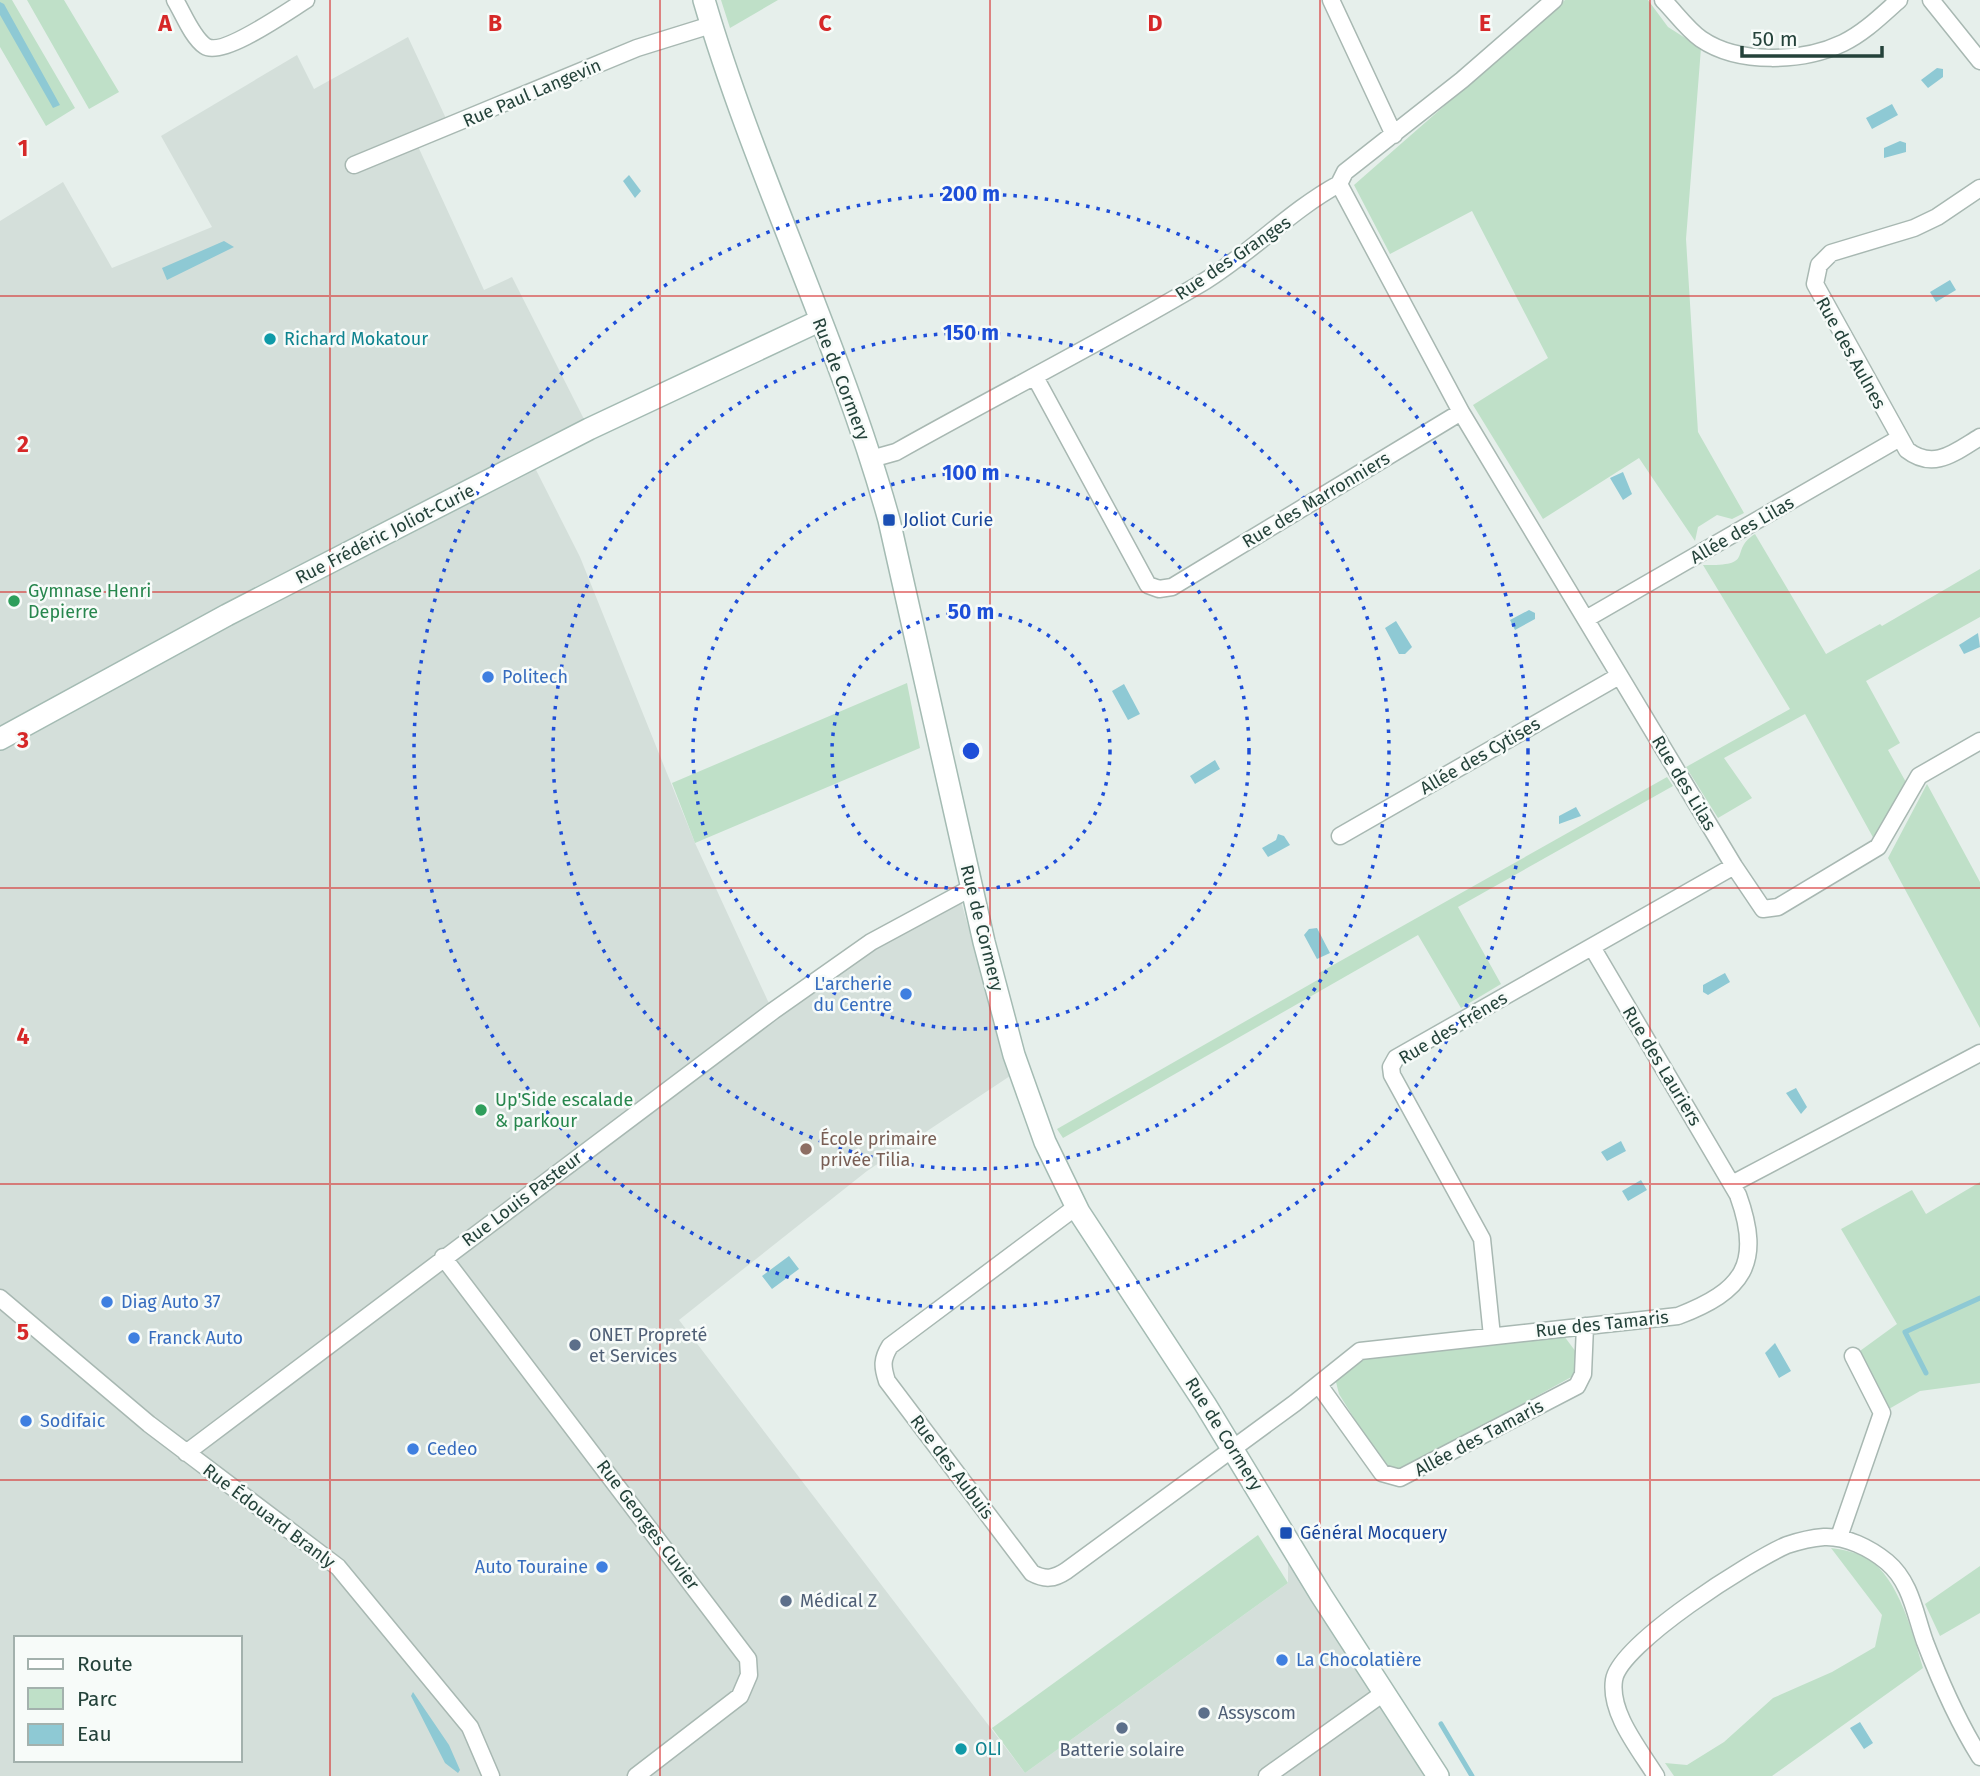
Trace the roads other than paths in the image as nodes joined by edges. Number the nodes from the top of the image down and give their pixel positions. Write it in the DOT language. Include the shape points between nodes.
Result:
graph roads {
  1 [pos="175,0"];
  2 [pos="306,0"];
  3 [pos="704,0"];
  4 [pos="1331,0"];
  5 [pos="1554,0"];
  6 [pos="1663,0"];
  7 [pos="1899,0"];
  8 [pos="1931,0"];
  9 [pos="711,25"];
  10 [pos="1980,61"];
  11 [pos="1394,135"];
  12 [pos="355,165"];
  13 [pos="1339,184"];
  14 [pos="1980,188"];
  15 [pos="819,321"];
  16 [pos="1035,377"];
  17 [pos="1461,412"];
  18 [pos="1980,437"];
  19 [pos="1898,439"];
  20 [pos="871,459"];
  21 [pos="1586,619"];
  22 [pos="1619,676"];
  23 [pos="0,739"];
  24 [pos="1980,741"];
  25 [pos="1340,836"];
  26 [pos="1734,866"];
  27 [pos="971,888"];
  28 [pos="1592,947"];
  29 [pos="1980,1053"];
  30 [pos="1732,1184"];
  31 [pos="1076,1207"];
  32 [pos="443,1258"];
  33 [pos="0,1298"];
  34 [pos="1585,1326"];
  35 [pos="1492,1336"];
  36 [pos="1853,1356"];
  37 [pos="1319,1385"];
  38 [pos="1233,1449"];
  39 [pos="186,1453"];
  40 [pos="1839,1538"];
  41 [pos="1385,1692"];
  42 [pos="1980,1757"];
  43 [pos="491,1776"];
  44 [pos="636,1776"];
  45 [pos="1267,1776"];
  46 [pos="1438,1776"];
  47 [pos="1656,1776"];
  1 -- 2 [label="street" via="202,44 211,49 228,46"];
  3 -- 9 [label="main road, Rue de Cormery"];
  4 -- 11 [label="street"];
  5 -- 11 [label="street, Rue des Granges"];
  6 -- 7 [label="street" via="1701,38 1743,54 1769,57 1822,51 1844,43"];
  8 -- 10 [label="street"];
  9 -- 12 [label="street, Rue Paul Langevin" via="637,48"];
  9 -- 15 [label="main road, Rue de Cormery"];
  11 -- 13 [label="street, Rue des Granges" via="1345,172"];
  13 -- 16 [label="street, Rue des Granges" via="1207,279"];
  13 -- 17 [label="street"];
  14 -- 19 [label="street, Rue des Aulnes" via="1914,228 1831,253 1815,273 1819,296"];
  15 -- 20 [label="main road, Rue de Cormery"];
  15 -- 23 [label="main road, Rue Frédéric Joliot-Curie" via="589,429 227,615"];
  16 -- 17 [label="street, Rue des Marronniers" via="1148,585 1158,589 1172,587"];
  16 -- 20 [label="street, Rue des Granges" via="896,452"];
  17 -- 21 [label="street, Rue des Lilas"];
  18 -- 19 [label="street, Rue des Aulnes" via="1929,462 1917,458"];
  19 -- 21 [label="street, Allée des Lilas"];
  20 -- 27 [label="main road, Rue de Cormery" via="889,520"];
  21 -- 22 [label="street, Rue des Lilas"];
  22 -- 25 [label="street, Allée des Cytises"];
  22 -- 26 [label="street, Rue des Lilas"];
  24 -- 26 [label="street, Rue des Lilas" via="1919,776 1878,847 1778,907 1763,909"];
  26 -- 28 [label="street, Rue des Frênes"];
  27 -- 31 [label="main road, Rue de Cormery" via="1014,1055 1045,1142"];
  27 -- 32 [label="street, Rue Louis Pasteur" via="871,942 794,995"];
  28 -- 30 [label="street, Rue des Lauriers"];
  28 -- 35 [label="street, Rue des Frênes" via="1396,1058 1391,1067 1482,1239"];
  29 -- 30 [label="street"];
  30 -- 34 [label="street, Rue des Tamaris" via="1751,1239 1750,1256 1732,1284 1708,1304 1678,1316"];
  31 -- 38 [label="main road, Rue de Cormery"];
  31 -- 38 [label="street, Rue des Aubuis" via="890,1346 883,1357 887,1381 1032,1573 1046,1578 1056,1578"];
  32 -- 39 [label="street, Rue Louis Pasteur"];
  32 -- 44 [label="street, Rue Georges Cuvier" via="748,1659 749,1675 740,1696"];
  33 -- 39 [label="street, Rue Édouard Branly"];
  34 -- 35 [label="street, Rue des Tamaris"];
  34 -- 37 [label="street, Allée des Tamaris" via="1583,1374 1577,1386 1400,1478 1382,1473"];
  35 -- 37 [label="street, Rue des Tamaris" via="1360,1351"];
  36 -- 40 [label="street" via="1882,1413"];
  37 -- 38 [label="street, Rue des Tamaris"];
  38 -- 41 [label="main road, Rue de Cormery"];
  39 -- 43 [label="street, Rue Édouard Branly" via="338,1567 470,1727"];
  40 -- 42 [label="street" via="1875,1553 1901,1576 1947,1692"];
  40 -- 47 [label="street" via="1802,1540 1746,1568 1693,1601 1620,1666 1614,1678 1615,1701"];
  41 -- 45 [label="street"];
  41 -- 46 [label="main road, Rue de Cormery"];
}
